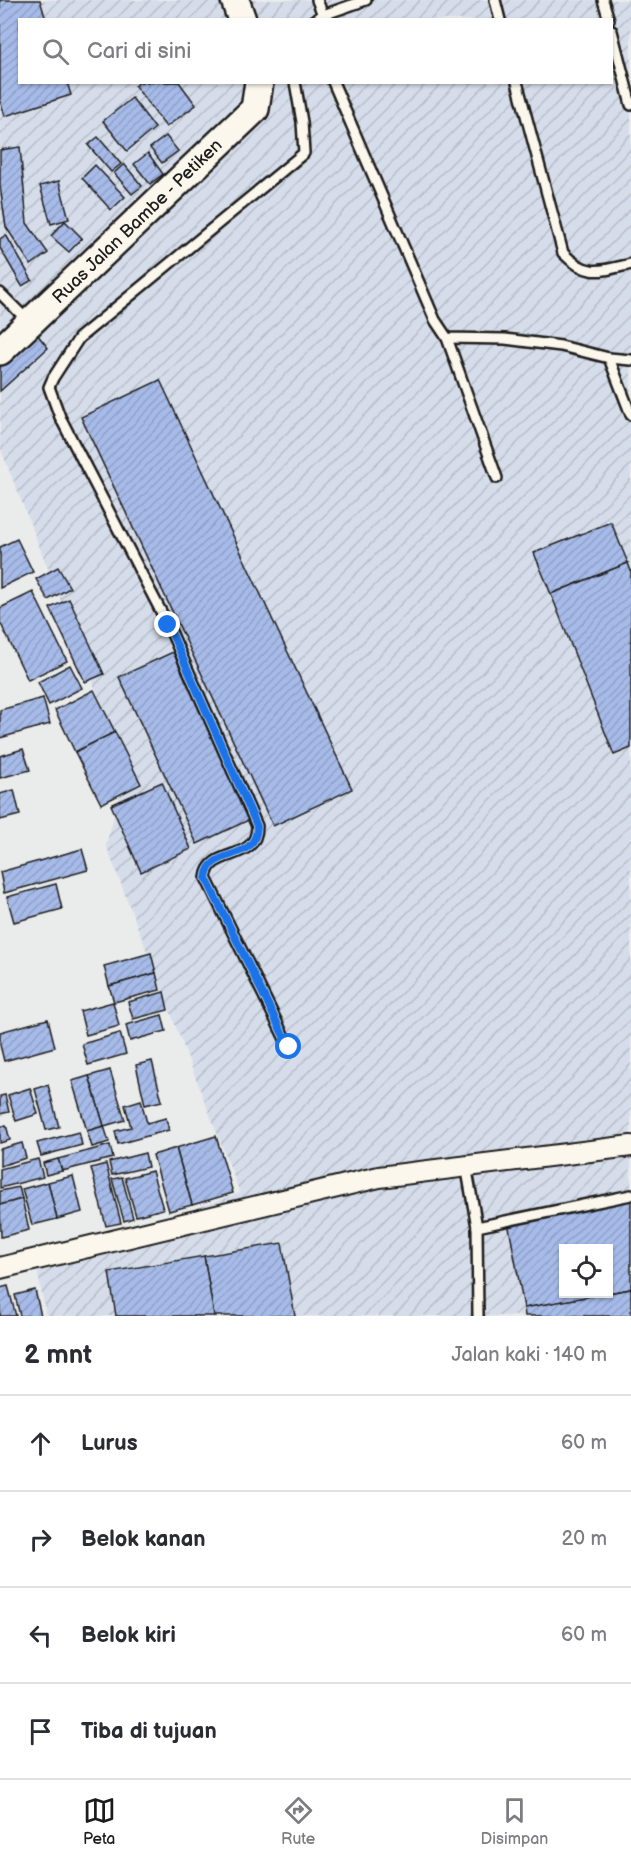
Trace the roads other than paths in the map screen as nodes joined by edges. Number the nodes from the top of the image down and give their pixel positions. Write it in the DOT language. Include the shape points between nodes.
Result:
graph roads {
  1 [pos="235,0"];
  2 [pos="317,0"];
  3 [pos="366,0"];
  4 [pos="495,0"];
  5 [pos="603,0"];
  6 [pos="319,17"];
  7 [pos="241,18"];
  8 [pos="500,18"];
  9 [pos="608,18"];
  10 [pos="613,35"];
  11 [pos="259,84"];
  12 [pos="295,84"];
  13 [pos="334,84"];
  14 [pos="518,84"];
  15 [pos="631,105"];
  16 [pos="631,264"];
  17 [pos="0,292"];
  18 [pos="31,323"];
  19 [pos="447,338"];
  20 [pos="0,351"];
  21 [pos="609,358"];
  22 [pos="631,360"];
  23 [pos="631,415"];
  24 [pos="497,478"];
  25 [pos="289,1047"];
  26 [pos="631,1146"];
  27 [pos="466,1166"];
  28 [pos="631,1195"];
  29 [pos="477,1227"];
  30 [pos="0,1268"];
  31 [pos="478,1316"];
  1 -- 7 [label="main road"];
  2 -- 6 [label="lane"];
  3 -- 6 [label="lane"];
  4 -- 8 [label="lane"];
  5 -- 9 [label="lane"];
  10 -- 15 [label="lane"];
  11 -- 18 [label="main road, Ruas Jalan Bambe - Petiken" via="255,110"];
  12 -- 25 [label="lane" via="304,153 79,338 50,387 60,417 168,625 257,826 252,846 214,862 206,878"];
  13 -- 19 [label="lane" via="435,320"];
  14 -- 16 [label="lane" via="563,253 574,265 596,272"];
  17 -- 18 [label="lane"];
  18 -- 20 [label="main road, Ruas Jalan Bambe - Petiken"];
  19 -- 21 [label="lane" via="505,339 561,346"];
  19 -- 24 [label="lane"];
  21 -- 22 [label="lane"];
  21 -- 23 [label="lane"];
  26 -- 27 [label="street"];
  27 -- 29 [label="lane"];
  27 -- 30 [label="street" via="379,1177"];
  28 -- 29 [label="lane"];
  29 -- 31 [label="lane"];
}
